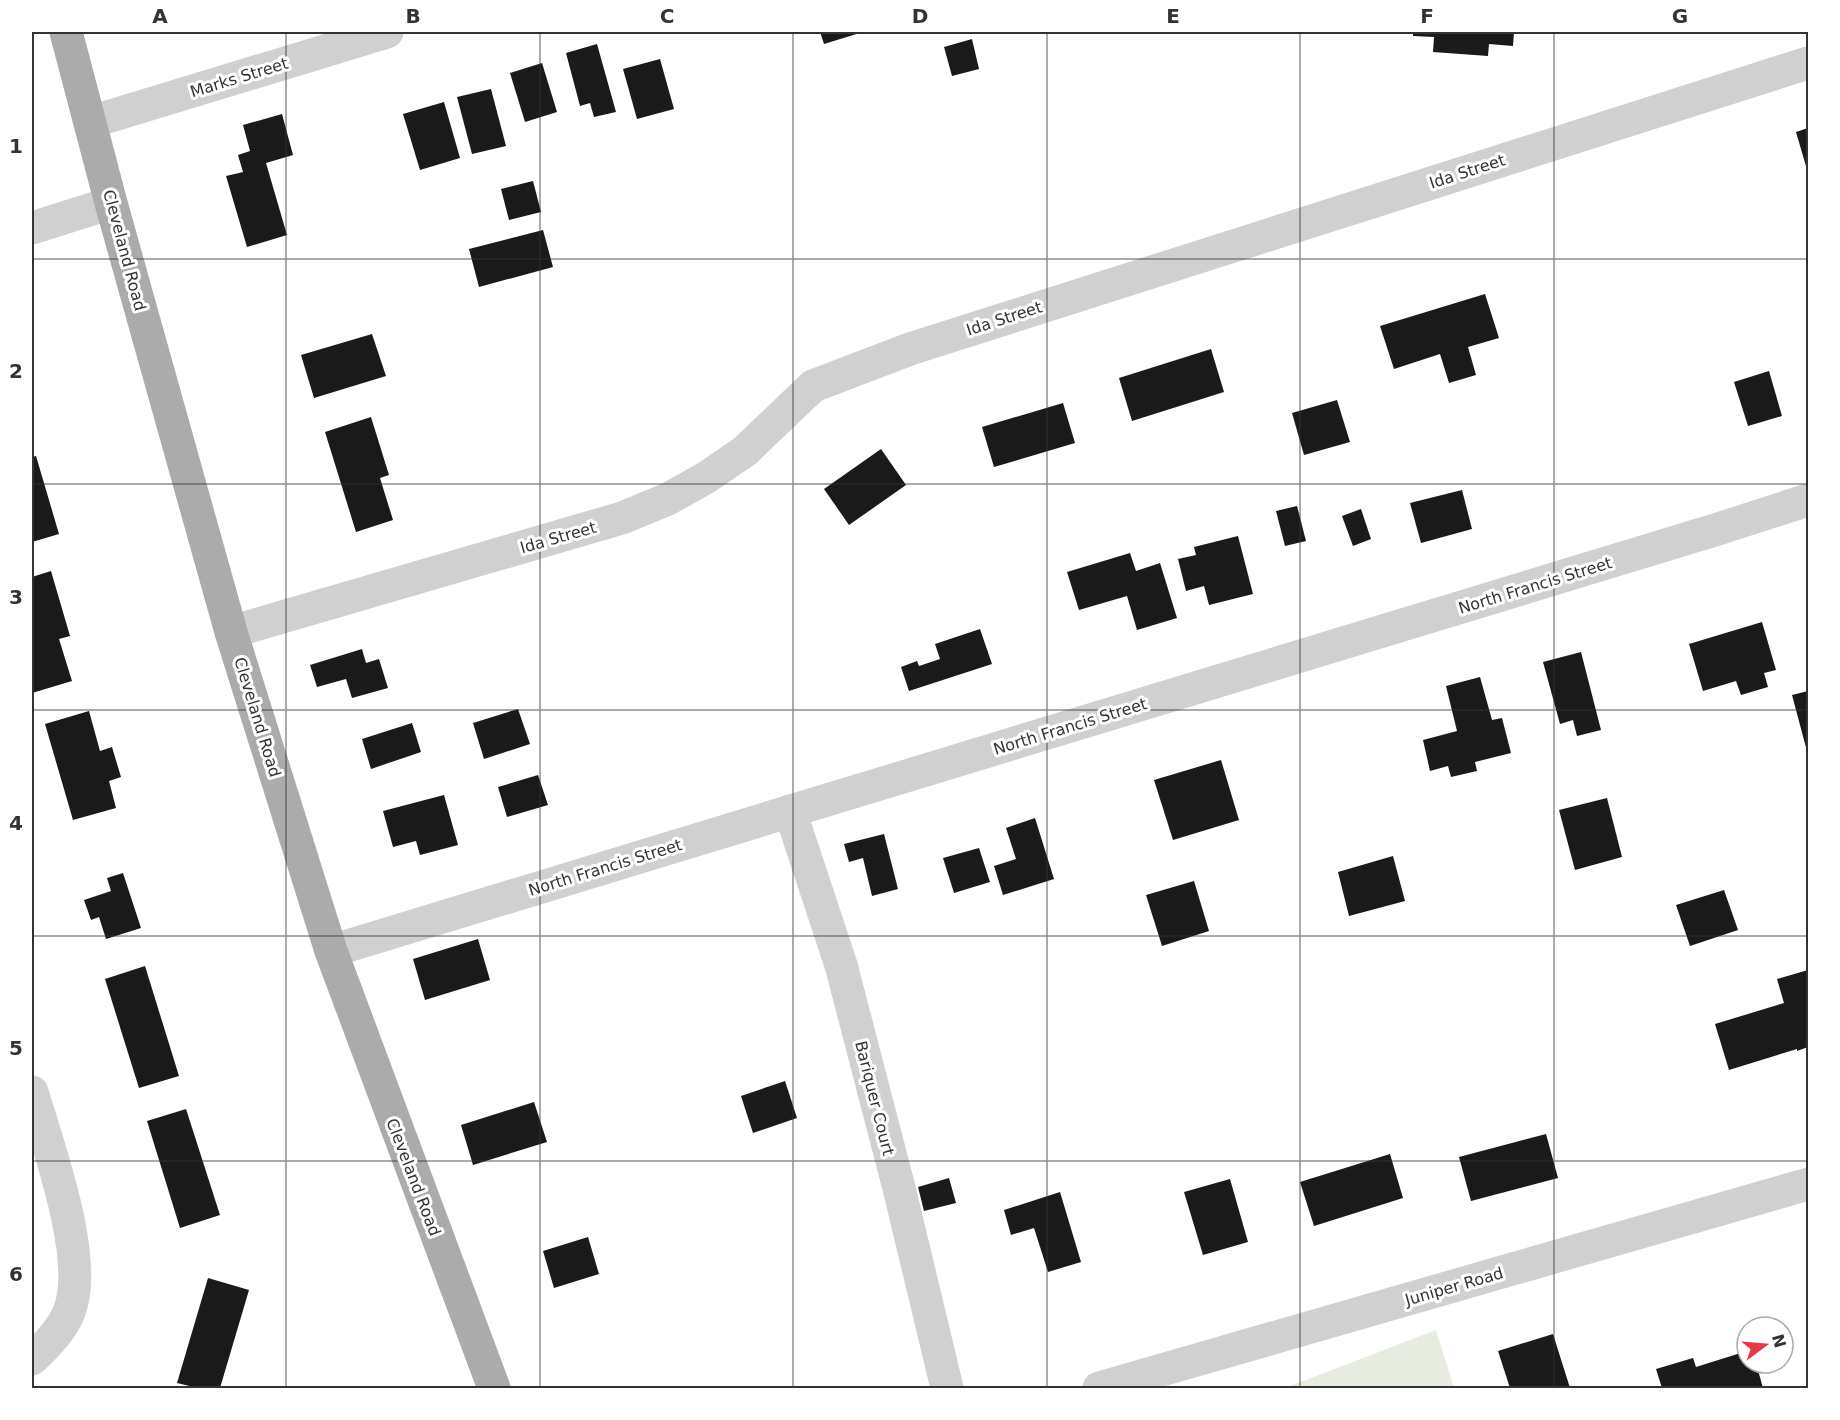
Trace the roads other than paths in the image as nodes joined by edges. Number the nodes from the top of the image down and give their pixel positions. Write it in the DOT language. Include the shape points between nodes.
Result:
graph roads {
  1 [pos="66,32"];
  2 [pos="387,32"];
  3 [pos="1809,63"];
  4 [pos="91,122"];
  5 [pos="111,203"];
  6 [pos="32,228"];
  7 [pos="1809,500"];
  8 [pos="231,632"];
  9 [pos="790,812"];
  10 [pos="331,951"];
  11 [pos="32,1092"];
  12 [pos="1809,1184"];
  13 [pos="32,1359"];
  14 [pos="494,1389"];
  15 [pos="947,1389"];
  16 [pos="1099,1389"];
  1 -- 4 [label="main road, Cleveland Road"];
  2 -- 4 [label="street, Marks Street"];
  3 -- 8 [label="street, Ida Street" via="910,349 813,386 735,457 668,499 631,514"];
  4 -- 5 [label="main road, Cleveland Road"];
  5 -- 6 [label="street"];
  5 -- 8 [label="main road, Cleveland Road"];
  7 -- 9 [label="street, North Francis Street"];
  8 -- 10 [label="main road, Cleveland Road"];
  9 -- 10 [label="street, North Francis Street"];
  9 -- 15 [label="street, Bariquer Court" via="841,965"];
  10 -- 14 [label="main road, Cleveland Road"];
  11 -- 13 [label="street" via="64,1206 76,1281 69,1313"];
  12 -- 16 [label="street, Juniper Road"];
}
